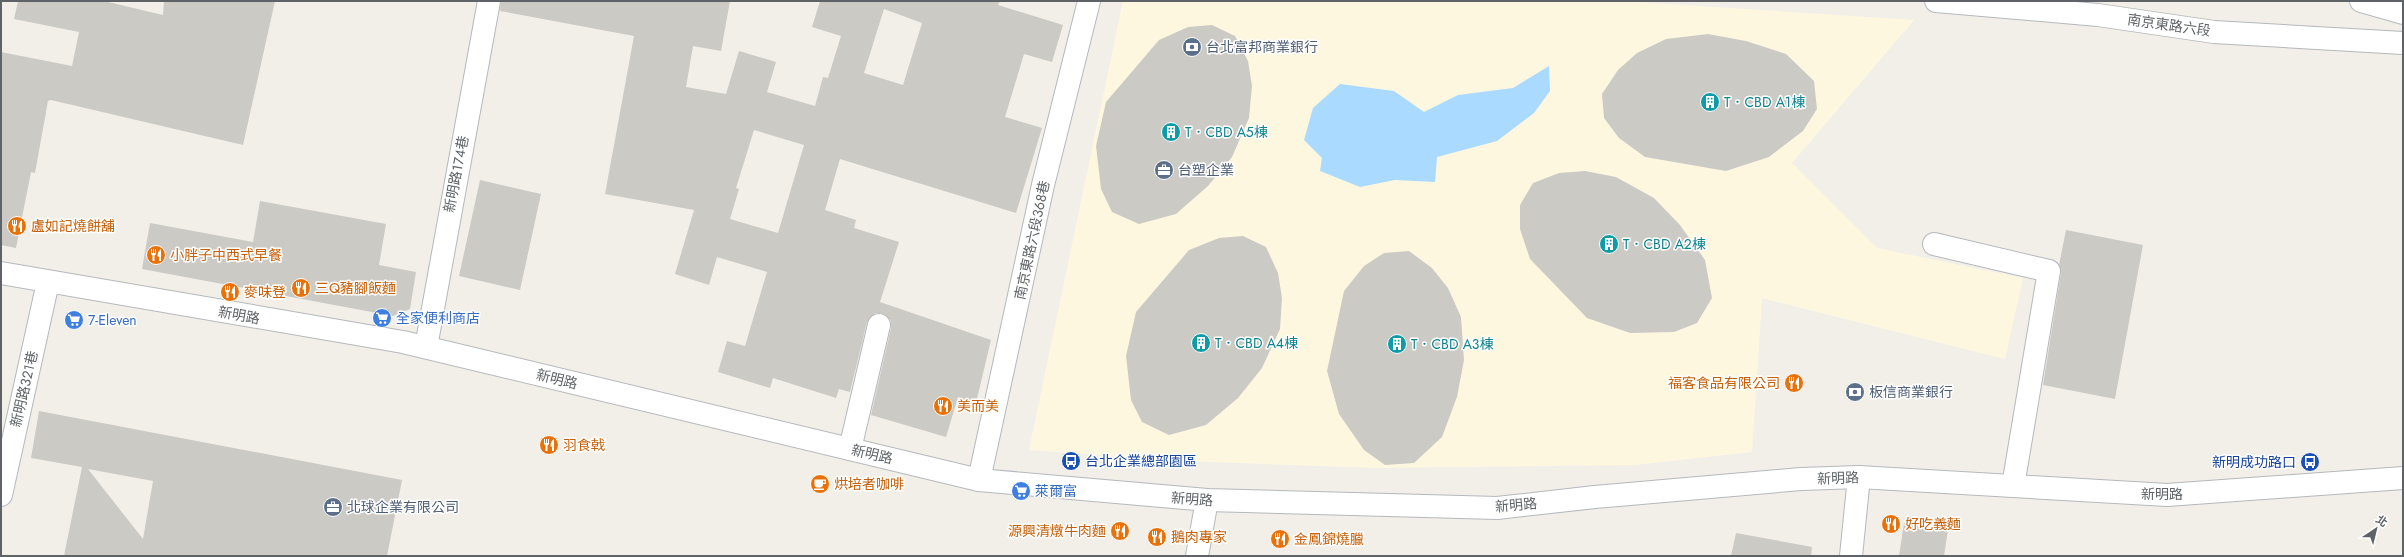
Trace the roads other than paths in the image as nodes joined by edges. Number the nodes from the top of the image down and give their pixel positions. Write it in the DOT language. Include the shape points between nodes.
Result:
graph roads {
  1 [pos="489,1"];
  2 [pos="1089,1"];
  3 [pos="1936,1"];
  4 [pos="2361,1"];
  5 [pos="2403,13"];
  6 [pos="2403,43"];
  7 [pos="1934,244"];
  8 [pos="1,273"];
  9 [pos="48,282"];
  10 [pos="879,325"];
  11 [pos="426,347"];
  12 [pos="850,449"];
  13 [pos="1859,477"];
  14 [pos="2403,478"];
  15 [pos="979,480"];
  16 [pos="2013,486"];
  17 [pos="1,495"];
  18 [pos="1207,500"];
  19 [pos="1197,556"];
  20 [pos="1851,556"];
  1 -- 11 [label="street, 新明路174巷"];
  2 -- 15 [label="street, 南京東路六段368巷" via="1043,185"];
  3 -- 6 [label="street, 南京東路六段" via="2098,15 2214,32"];
  4 -- 5 [label="street"];
  7 -- 16 [label="street" via="2049,271"];
  8 -- 9 [label="street, 新明路"];
  9 -- 11 [label="street, 新明路"];
  9 -- 17 [label="street, 新明路321巷"];
  10 -- 12 [label="street"];
  11 -- 12 [label="street, 新明路"];
  12 -- 15 [label="street, 新明路"];
  13 -- 16 [label="street, 新明路"];
  13 -- 18 [label="street, 新明路" via="1801,479 1610,495 1497,508"];
  13 -- 20 [label="street"];
  14 -- 16 [label="street, 新明路" via="2167,496"];
  15 -- 18 [label="street, 新明路"];
  18 -- 19 [label="street"];
}
